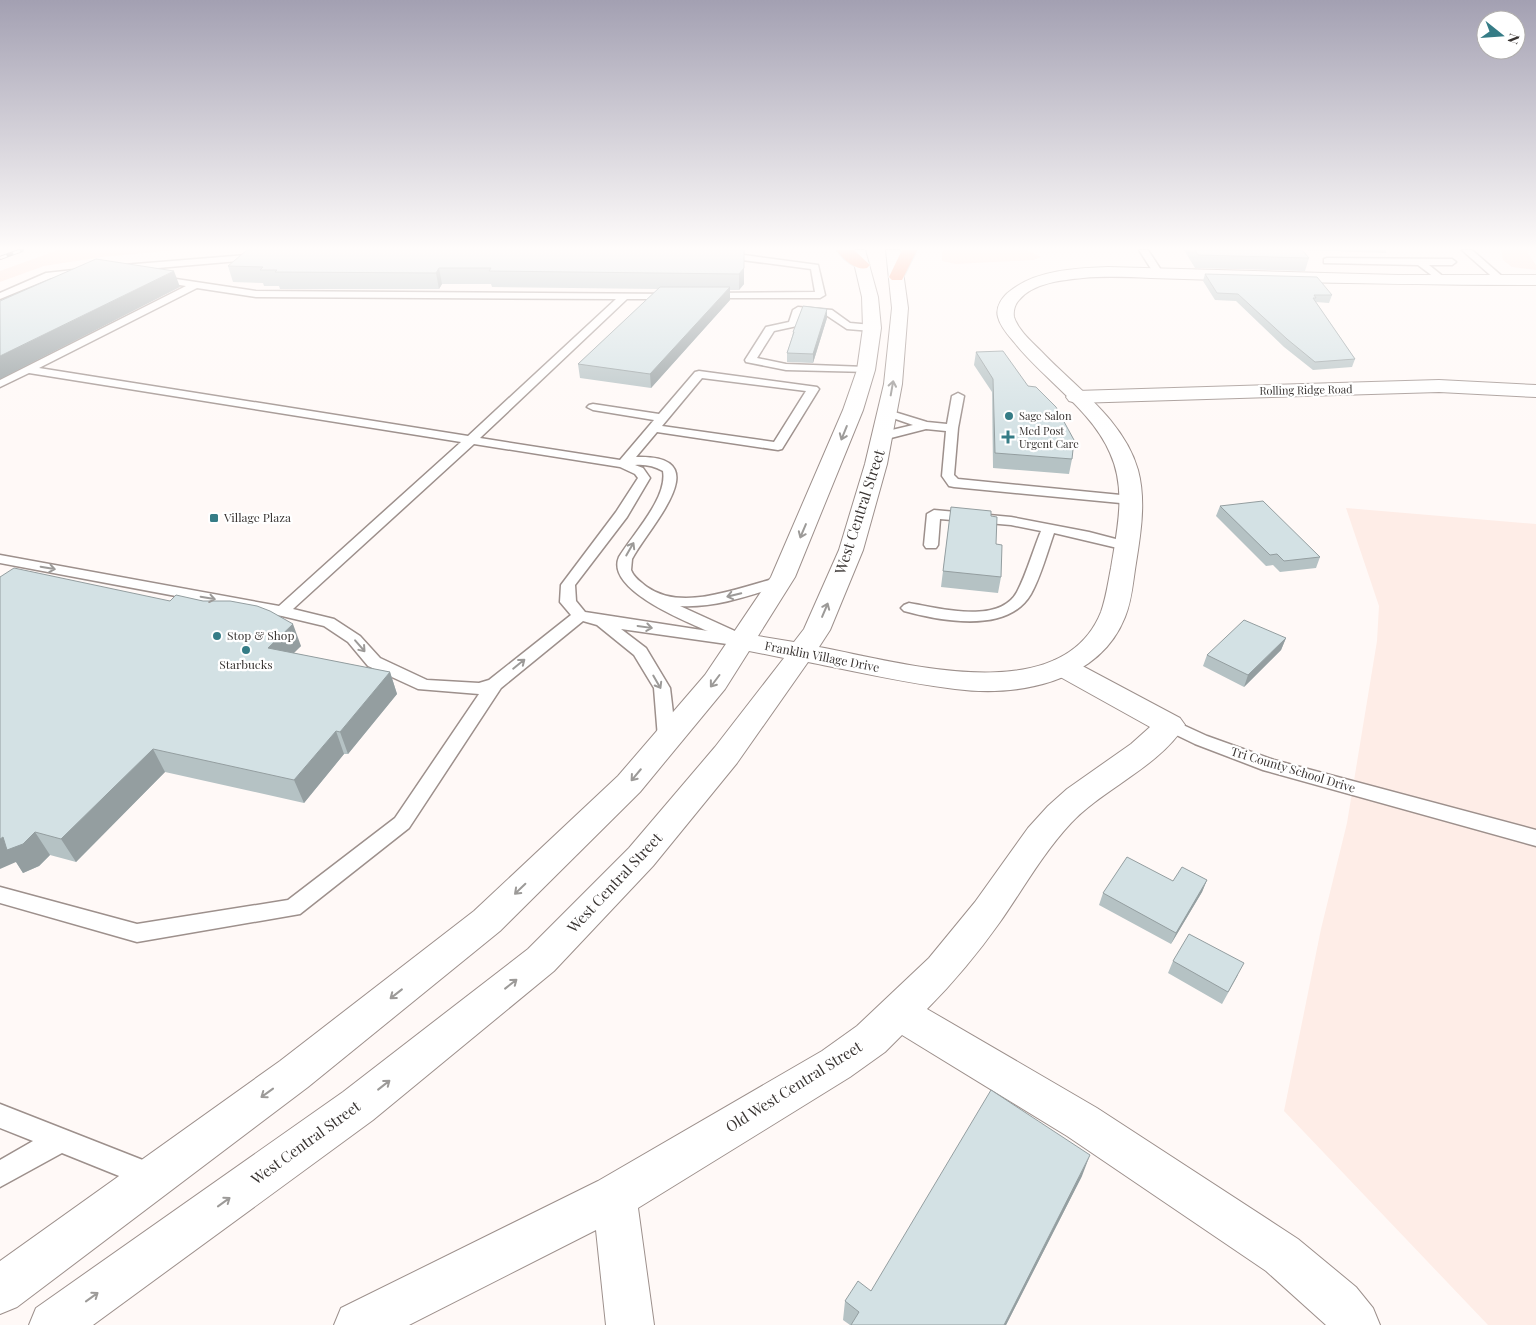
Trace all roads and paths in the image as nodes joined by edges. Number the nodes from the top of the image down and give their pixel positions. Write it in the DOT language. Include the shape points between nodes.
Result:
graph roads {
  1 [pos="143,312"];
  2 [pos="607,312"];
  3 [pos="797,312"];
  4 [pos="826,312"];
  5 [pos="871,312"];
  6 [pos="899,312"];
  7 [pos="1005,312"];
  8 [pos="872,328"];
  9 [pos="28,370"];
  10 [pos="866,370"];
  11 [pos="0,384"];
  12 [pos="1536,391"];
  13 [pos="958,396"];
  14 [pos="1076,397"];
  15 [pos="593,407"];
  16 [pos="888,413"];
  17 [pos="658,423"];
  18 [pos="926,425"];
  19 [pos="952,428"];
  20 [pos="883,436"];
  21 [pos="471,440"];
  22 [pos="623,464"];
  23 [pos="1131,500"];
  24 [pos="1049,528"];
  25 [pos="931,545"];
  26 [pos="1126,546"];
  27 [pos="0,559"];
  28 [pos="781,581"];
  29 [pos="654,599"];
  30 [pos="910,608"];
  31 [pos="282,611"];
  32 [pos="580,616"];
  33 [pos="602,621"];
  34 [pos="742,641"];
  35 [pos="801,652"];
  36 [pos="1063,667"];
  37 [pos="495,684"];
  38 [pos="1170,725"];
  39 [pos="667,738"];
  40 [pos="1536,838"];
  41 [pos="0,896"];
  42 [pos="900,1013"];
  43 [pos="0,1116"];
  44 [pos="60,1140"];
  45 [pos="0,1174"];
  46 [pos="154,1177"];
  47 [pos="614,1197"];
  48 [pos="0,1290"];
  49 [pos="53,1325"];
  50 [pos="358,1325"];
  51 [pos="630,1325"];
  52 [pos="1356,1325"];
  1 -- 9 [label="lane"];
  2 -- 21 [label="lane"];
  3 -- 10 [label="lane" via="793,324 770,329 750,360 786,367"];
  4 -- 8 [label="lane" via="847,326"];
  5 -- 8 [label="main road"];
  16 -- 6 [label="main road, West Central Street, one-way"];
  7 -- 14 [label="main road" via="1014,332"];
  8 -- 10 [label="main road"];
  9 -- 11 [label="lane"];
  9 -- 21 [label="lane"];
  10 -- 28 [label="main road, one-way" via="836,452"];
  12 -- 14 [label="main road, Rolling Ridge Road" via="1439,386"];
  13 -- 19 [label="lane"];
  14 -- 23 [label="main road" via="1104,427 1118,448 1128,472"];
  15 -- 17 [label="lane"];
  16 -- 18 [label="lane"];
  16 -- 20 [label="main road, West Central Street"];
  17 -- 17 [label="lane" via="778,446 813,389 699,374"];
  17 -- 22 [label="lane"];
  18 -- 19 [label="lane"];
  18 -- 20 [label="lane"];
  19 -- 23 [label="lane" via="948,476 954,483"];
  35 -- 20 [label="main road, West Central Street, one-way" via="817,630 851,550"];
  21 -- 22 [label="lane"];
  21 -- 31 [label="lane"];
  29 -- 22 [label="lane, one-way" via="626,576 623,563 632,544 666,495 672,473 662,464 632,461"];
  22 -- 32 [label="lane" via="639,471 644,478 622,514 568,585 568,602"];
  23 -- 26 [label="main road"];
  24 -- 25 [label="lane" via="934,514"];
  24 -- 26 [label="lane"];
  24 -- 30 [label="lane" via="1024,593 1012,607 975,617"];
  26 -- 36 [label="main road" via="1118,595 1108,625 1089,648"];
  27 -- 31 [label="lane, one-way"];
  28 -- 29 [label="lane, one-way" via="732,597 692,602"];
  28 -- 34 [label="main road"];
  29 -- 34 [label="lane"];
  31 -- 37 [label="lane, one-way" via="329,622 354,639 374,662 424,686 480,689"];
  32 -- 33 [label="lane, Franklin Village Drive"];
  37 -- 32 [label="lane, one-way"];
  33 -- 34 [label="lane, Franklin Village Drive, one-way"];
  33 -- 39 [label="lane, one-way" via="640,652 662,688"];
  34 -- 35 [label="main road, Franklin Village Drive"];
  34 -- 39 [label="main road, one-way" via="715,682"];
  35 -- 36 [label="main road, Franklin Village Drive" via="926,678 967,683 1029,678"];
  49 -- 35 [label="main road, West Central Street, one-way" via="358,1106 541,960 647,850 726,755"];
  36 -- 38 [label="main road, Tri County School Drive"];
  37 -- 41 [label="lane" via="402,823 293,908 137,933"];
  38 -- 40 [label="lane, Tri County School Drive" via="1269,765"];
  38 -- 42 [label="main road, Old West Central Street" via="1142,752 1078,797 1059,815 942,969"];
  39 -- 46 [label="main road, one-way" via="629,784 487,921 294,1074"];
  42 -- 47 [label="main road, Old West Central Street" via="872,1039 836,1064"];
  42 -- 52 [label="main road" via="1082,1122 1282,1255 1340,1304"];
  43 -- 44 [label="lane"];
  44 -- 45 [label="lane"];
  44 -- 46 [label="lane"];
  46 -- 48 [label="main road"];
  47 -- 50 [label="main road, Old West Central Street"];
  47 -- 51 [label="main road"];
}
